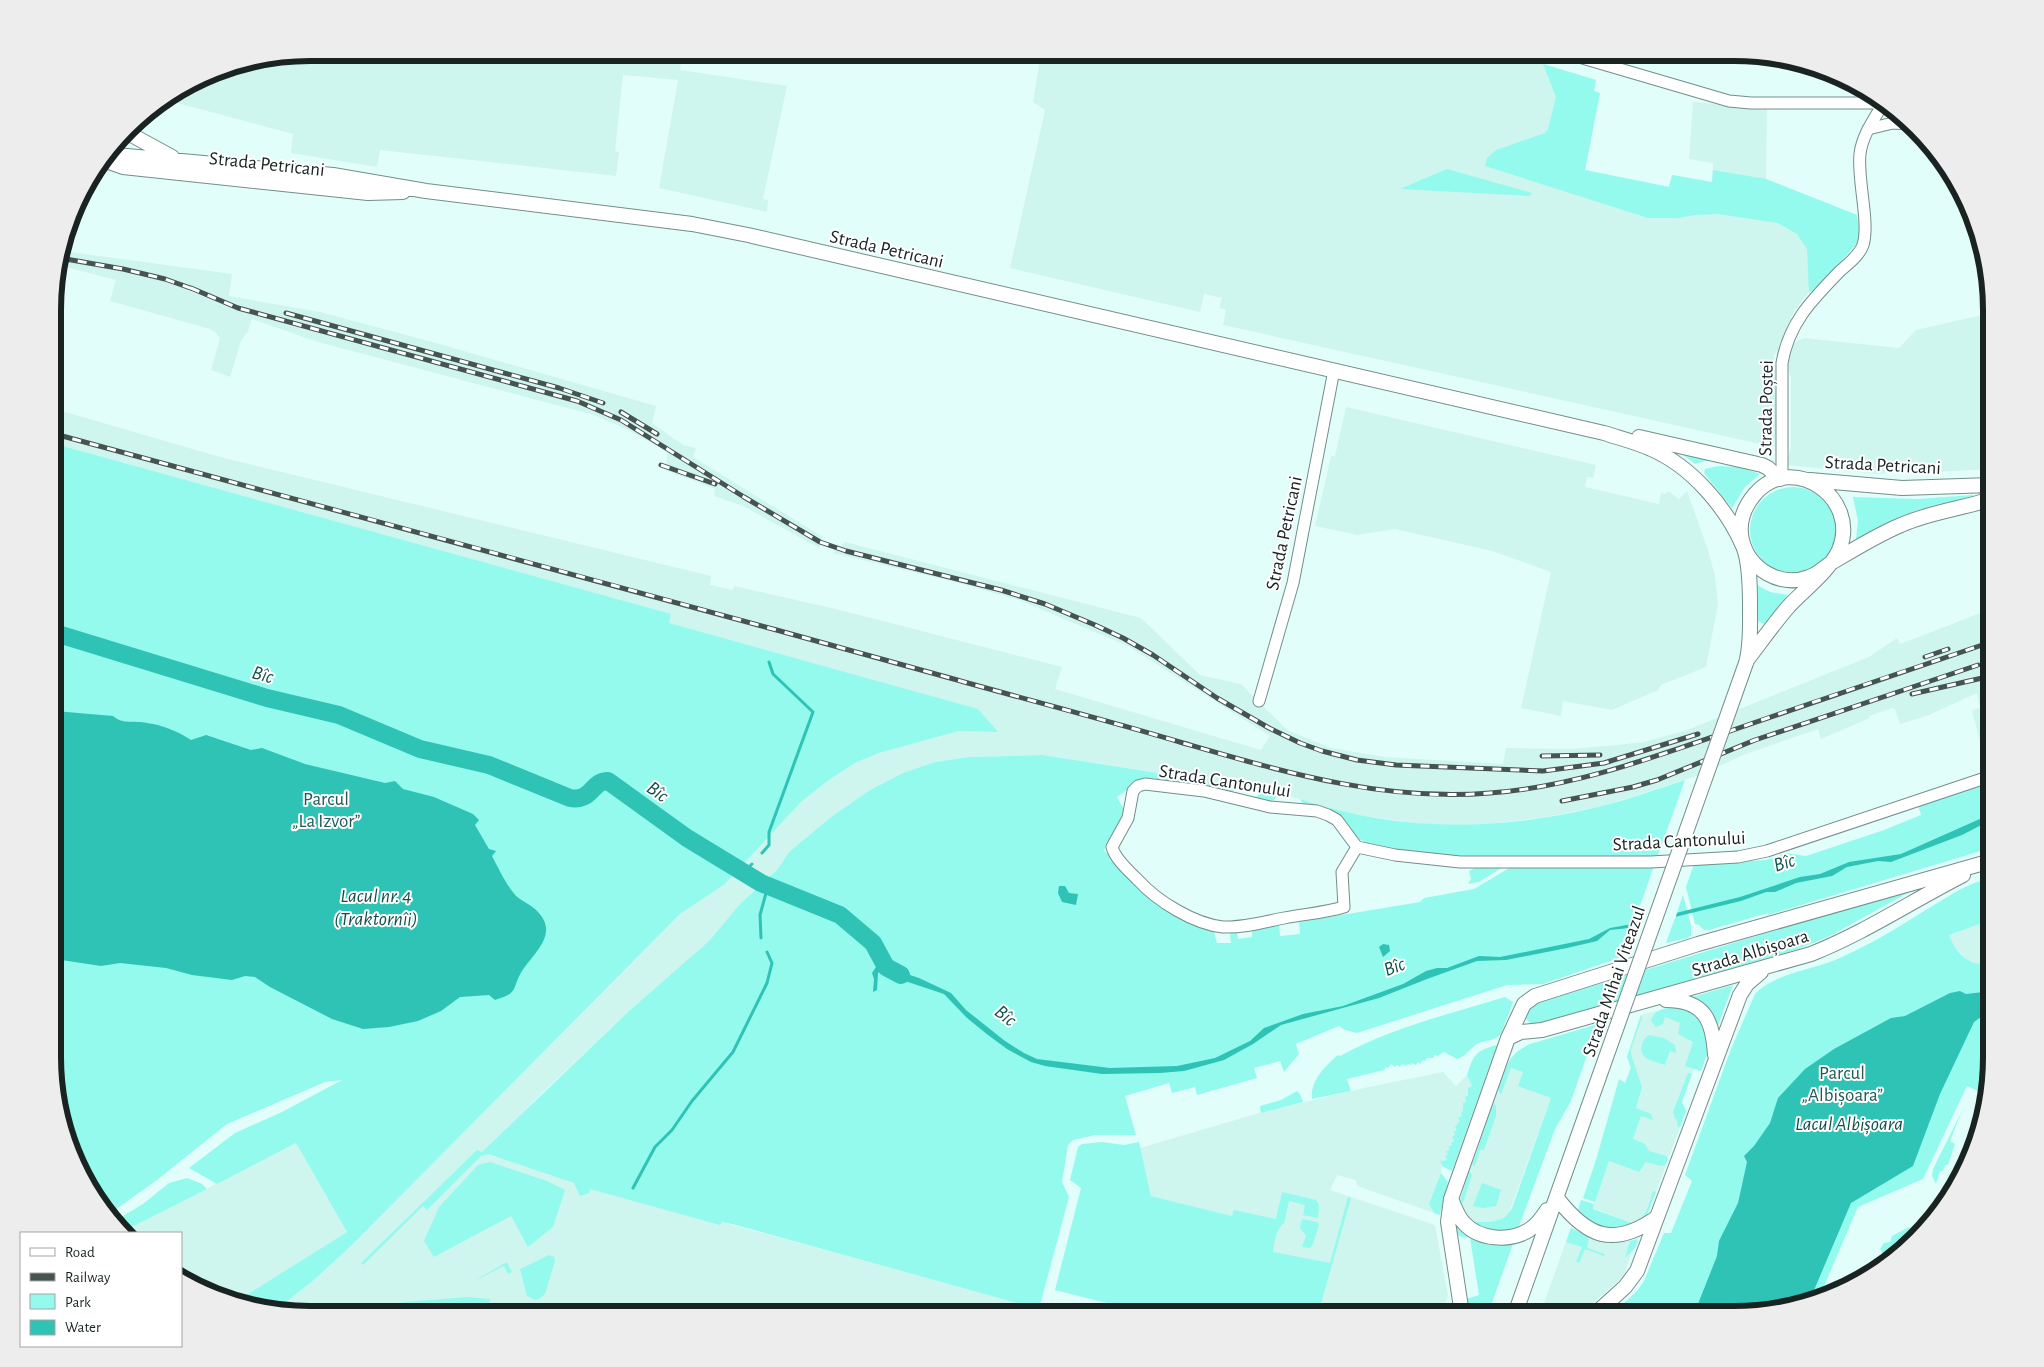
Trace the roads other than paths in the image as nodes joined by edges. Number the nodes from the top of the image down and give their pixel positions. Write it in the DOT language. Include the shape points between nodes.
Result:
graph roads {
  1 [pos="1593,61"];
  2 [pos="1872,103"];
  3 [pos="1881,110"];
  4 [pos="1898,123"];
  5 [pos="1868,129"];
  6 [pos="133,135"];
  7 [pos="115,157"];
  8 [pos="179,160"];
  9 [pos="110,163"];
  10 [pos="203,175"];
  11 [pos="426,191"];
  12 [pos="1334,370"];
  13 [pos="1604,432"];
  14 [pos="1781,479"];
  15 [pos="1802,479"];
  16 [pos="1983,485"];
  17 [pos="1983,501"];
  18 [pos="1744,547"];
  19 [pos="1830,564"];
  20 [pos="1747,661"];
  21 [pos="1259,701"];
  22 [pos="1983,779"];
  23 [pos="1357,847"];
  24 [pos="1983,864"];
  25 [pos="1983,865"];
  26 [pos="1912,882"];
  27 [pos="1913,900"];
  28 [pos="1770,966"];
  29 [pos="1653,1000"];
  30 [pos="1542,1030"];
  31 [pos="1508,1038"];
  32 [pos="1502,1056"];
  33 [pos="1715,1060"];
  34 [pos="1557,1198"];
  35 [pos="1451,1199"];
  36 [pos="1656,1218"];
  37 [pos="1461,1306"];
  38 [pos="1518,1306"];
  39 [pos="1604,1306"];
  1 -- 2 [label="street, Strada Poștei" via="1729,100 1752,103"];
  3 -- 5 [label="street, Strada Poștei"];
  4 -- 5 [label="street"];
  5 -- 14 [label="street, Strada Poștei" via="1860,154 1862,246 1804,308 1784,351"];
  6 -- 8 [label="main road"];
  7 -- 8 [label="main road, Strada Petricani"];
  8 -- 10 [label="main road"];
  8 -- 11 [label="main road, Strada Petricani" via="333,175"];
  9 -- 10 [label="main road, Strada Petricani"];
  10 -- 11 [label="main road, Strada Petricani" via="368,193"];
  11 -- 12 [label="main road, Strada Petricani" via="672,221 733,232"];
  12 -- 13 [label="main road, Strada Petricani"];
  12 -- 21 [label="street, Strada Petricani" via="1293,583"];
  13 -- 14 [label="main road, Strada Petricani" via="1638,436 1744,460 1768,468"];
  13 -- 18 [label="main road, Strada Petricani" via="1652,449 1688,472 1716,500"];
  14 -- 15 [label="main road"];
  14 -- 18 [label="main road" via="1767,484 1744,511 1741,523"];
  15 -- 16 [label="main road, Strada Petricani" via="1902,488"];
  15 -- 19 [label="main road" via="1817,484 1829,494 1843,521 1843,536"];
  17 -- 19 [label="main road" via="1916,518"];
  18 -- 19 [label="main road" via="1759,568 1782,579 1808,578"];
  18 -- 20 [label="main road, Strada Mihai Viteazul" via="1750,598"];
  19 -- 20 [label="main road, Strada Mihai Viteazul" via="1776,622"];
  20 -- 34 [label="main road, Strada Mihai Viteazul, bridge"];
  22 -- 23 [label="street, Strada Cantonului" via="1738,857 1651,862 1485,862 1395,855"];
  23 -- 23 [label="street, Strada Cantonului" via="1342,872 1344,907 1258,924 1224,927 1193,918 1151,894 1112,847 1128,818 1133,791 1145,784 1318,811 1337,820"];
  24 -- 26 [label="main road, Strada Albișoara"];
  25 -- 27 [label="main road, Strada Albișoara"];
  26 -- 27 [label="main road" via="1916,889"];
  26 -- 31 [label="main road, Strada Albișoara" via="1534,996 1524,1004"];
  27 -- 28 [label="main road, Strada Albișoara" via="1834,945"];
  28 -- 29 [label="main road, Strada Albișoara"];
  28 -- 33 [label="main road" via="1747,984 1740,995"];
  29 -- 30 [label="main road, Strada Albișoara"];
  29 -- 33 [label="main road" via="1689,1002 1701,1010 1712,1030"];
  30 -- 31 [label="main road, Strada Albișoara" via="1521,1032"];
  30 -- 32 [label="main road"];
  31 -- 32 [label="main road, Strada Albișoara"];
  32 -- 35 [label="main road, Strada Albișoara"];
  33 -- 36 [label="main road"];
  34 -- 35 [label="main road" via="1530,1230 1503,1238 1480,1234 1469,1228"];
  34 -- 36 [label="main road" via="1571,1217 1594,1232 1625,1234"];
  34 -- 38 [label="main road, Strada Mihai Viteazul"];
  35 -- 37 [label="main road, Strada Albișoara" via="1448,1222"];
  36 -- 39 [label="main road" via="1637,1271"];
}
